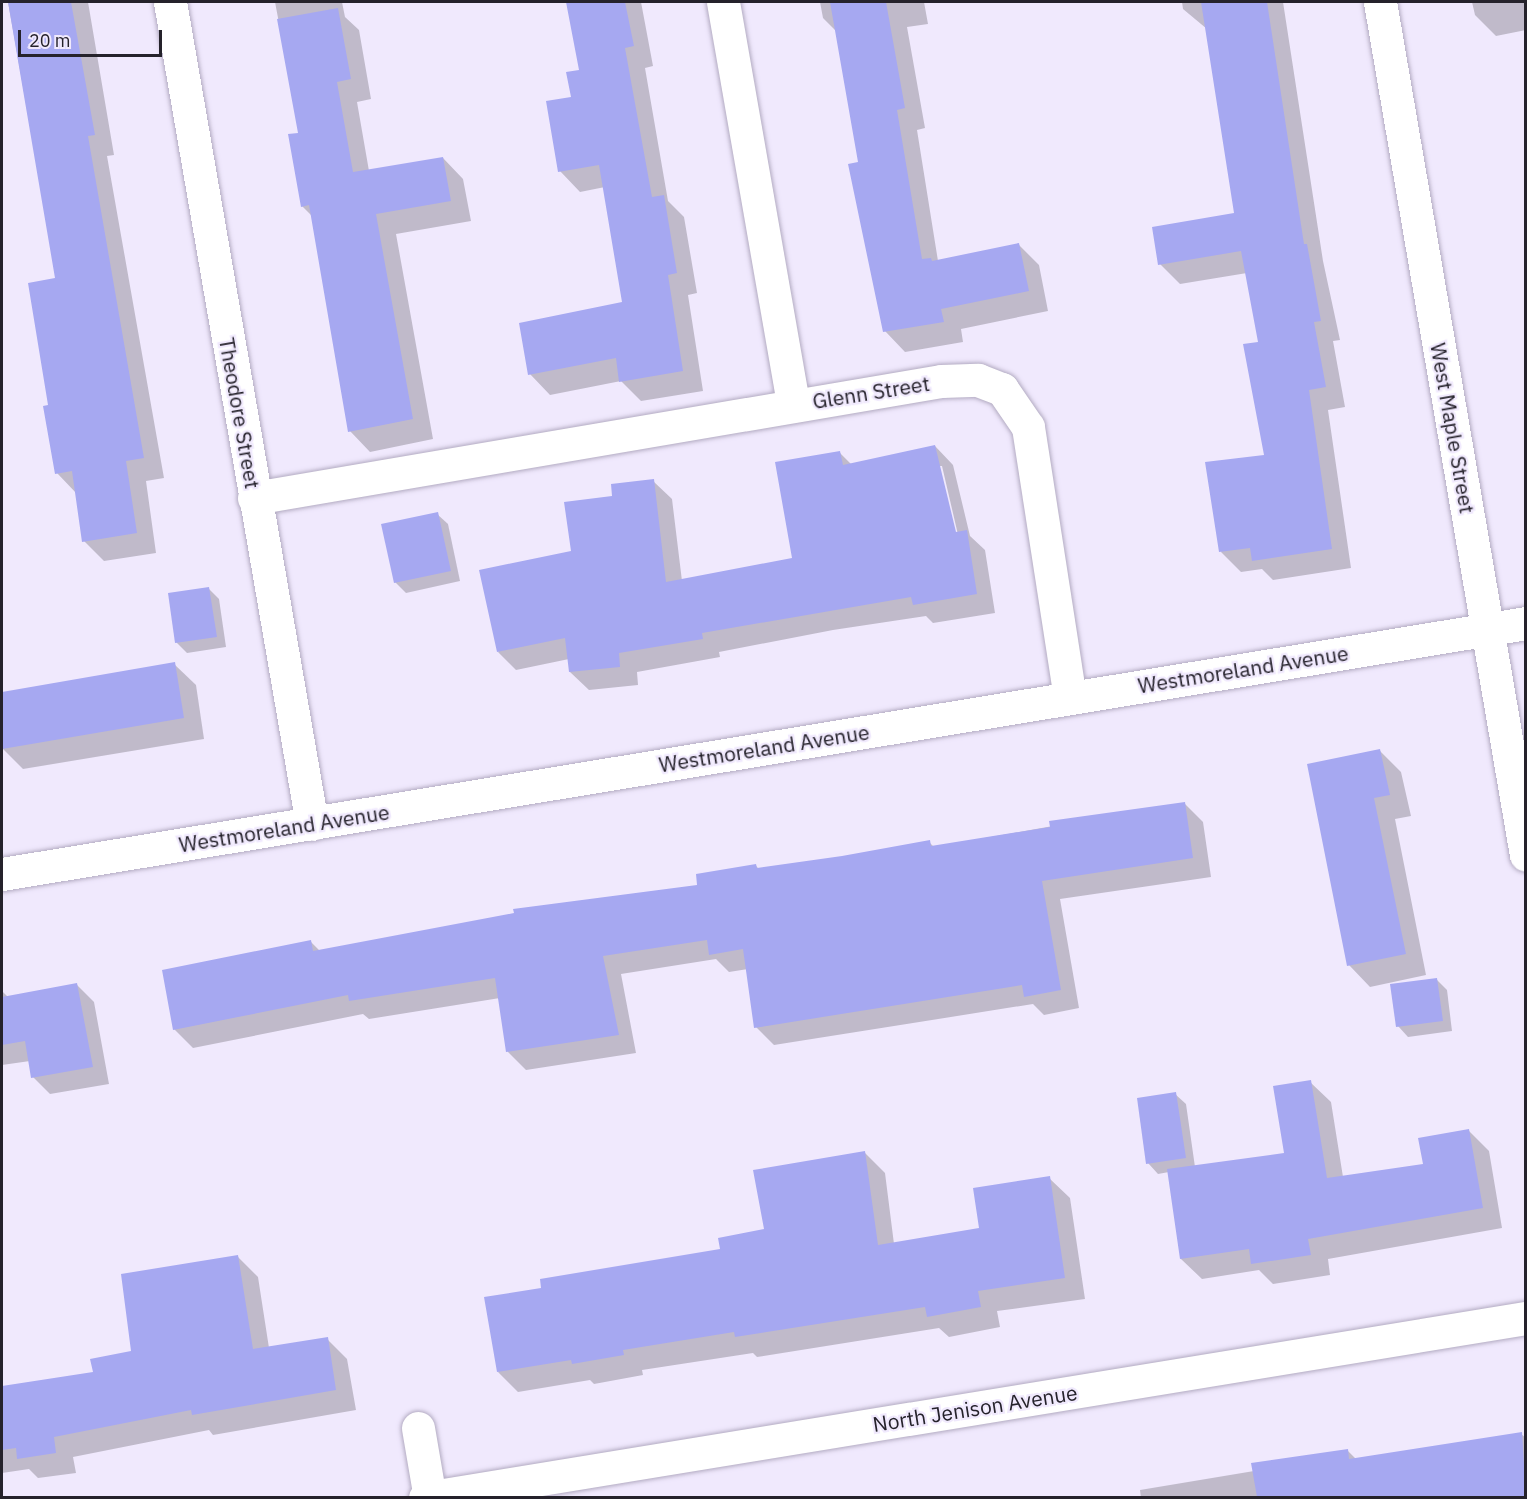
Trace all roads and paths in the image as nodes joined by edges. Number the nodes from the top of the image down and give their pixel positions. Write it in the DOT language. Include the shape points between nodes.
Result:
graph roads {
  1 [pos="170,2"];
  2 [pos="723,2"];
  3 [pos="1380,2"];
  4 [pos="793,405"];
  5 [pos="254,498"];
  6 [pos="1526,623"];
  7 [pos="1488,629"];
  8 [pos="1070,697"];
  9 [pos="312,824"];
  10 [pos="1526,855"];
  11 [pos="2,874"];
  12 [pos="1526,1318"];
  13 [pos="418,1428"];
  14 [pos="428,1497"];
  1 -- 5 [label="street, Theodore Street"];
  2 -- 4 [label="street, Glenn Street"];
  3 -- 7 [label="street, West Maple Street"];
  4 -- 5 [label="street"];
  4 -- 8 [label="street, Glenn Street" via="941,381 978,380 1002,389 1028,427"];
  5 -- 9 [label="street, Theodore Street"];
  6 -- 7 [label="street, Westmoreland Avenue"];
  7 -- 8 [label="street, Westmoreland Avenue"];
  7 -- 10 [label="street, West Maple Street"];
  8 -- 9 [label="street, Westmoreland Avenue"];
  9 -- 11 [label="street, Westmoreland Avenue"];
  12 -- 14 [label="street, North Jenison Avenue"];
  13 -- 14 [label="street"];
}
